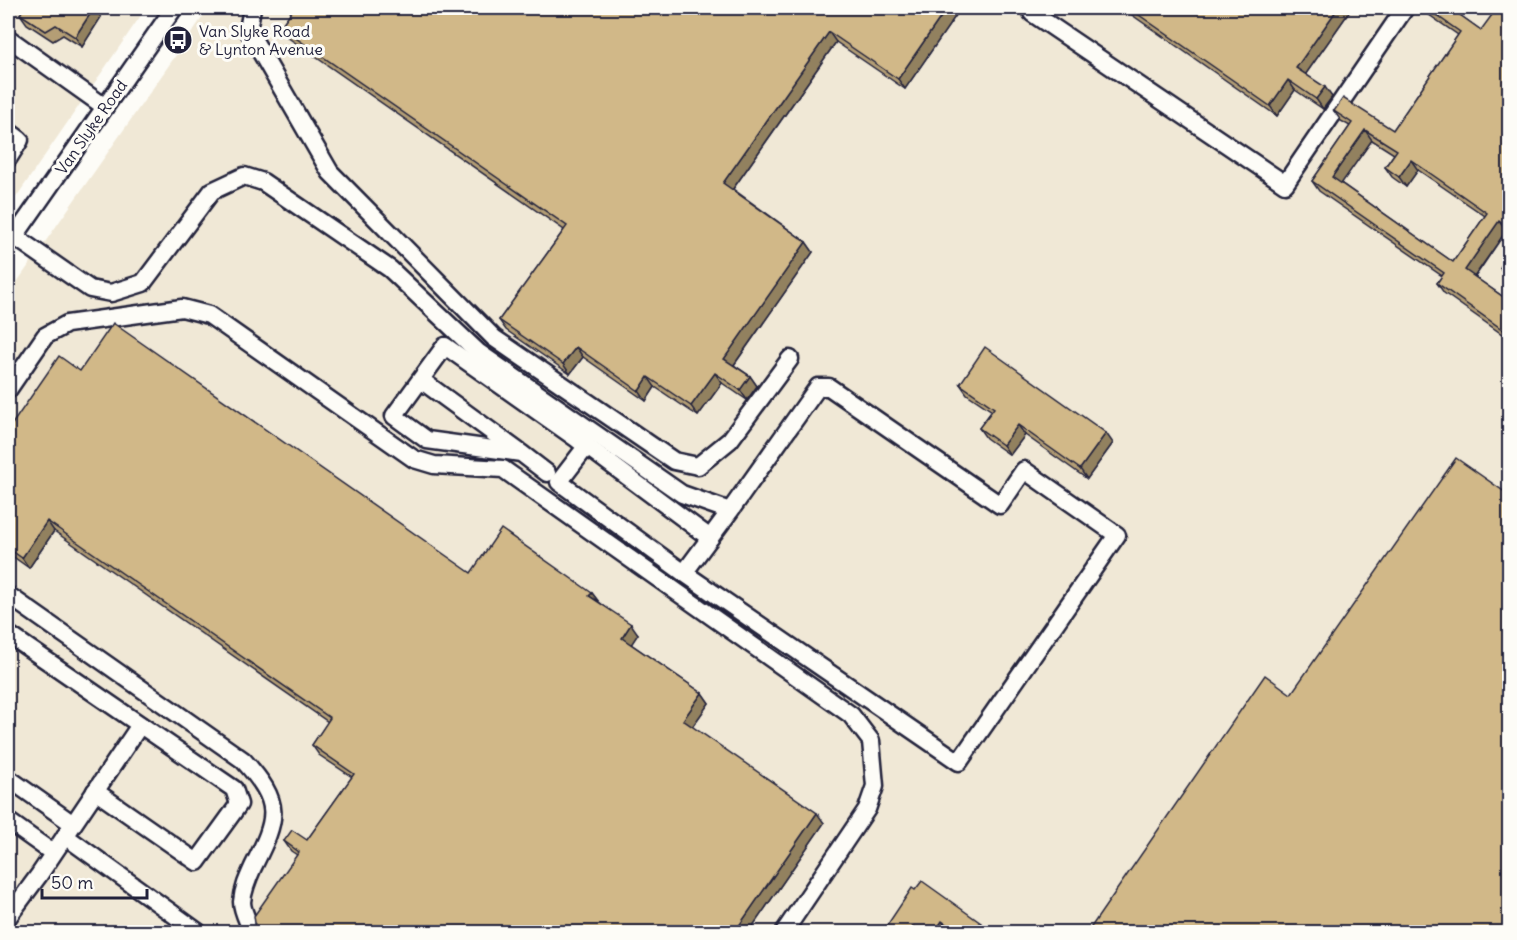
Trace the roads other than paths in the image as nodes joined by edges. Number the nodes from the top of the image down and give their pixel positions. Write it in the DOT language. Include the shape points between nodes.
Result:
graph roads {
  1 [pos="153,8"];
  2 [pos="252,8"];
  3 [pos="1405,8"];
  4 [pos="171,13"];
  5 [pos="1031,14"];
  6 [pos="8,38"];
  7 [pos="105,107"];
  8 [pos="8,131"];
  9 [pos="8,159"];
  10 [pos="10,238"];
  11 [pos="790,359"];
  12 [pos="421,380"];
  13 [pos="8,390"];
  14 [pos="586,447"];
  15 [pos="521,453"];
  16 [pos="547,473"];
  17 [pos="730,511"];
  18 [pos="710,538"];
  19 [pos="684,573"];
  20 [pos="8,595"];
  21 [pos="8,634"];
  22 [pos="140,725"];
  23 [pos="8,778"];
  24 [pos="95,791"];
  25 [pos="8,821"];
  26 [pos="69,830"];
  27 [pos="53,853"];
  28 [pos="8,917"];
  29 [pos="198,933"];
  30 [pos="252,933"];
  31 [pos="784,933"];
  1 -- 4 [label="street"];
  2 -- 11 [label="street" via="249,30 330,172 494,338 674,461 698,466 730,440"];
  3 -- 5 [label="street" via="1285,184"];
  4 -- 7 [label="street, Van Slyke Road"];
  6 -- 7 [label="street"];
  7 -- 10 [label="street, Van Slyke Road"];
  8 -- 9 [label="street" via="20,140"];
  10 -- 17 [label="street" via="90,289 111,293 143,283 212,191 244,176 263,182 390,269 478,352 682,494"];
  12 -- 14 [label="street" via="445,346"];
  12 -- 15 [label="street"];
  12 -- 15 [label="street" via="394,416 427,440"];
  13 -- 31 [label="street" via="45,336 67,324 182,308 209,315 414,459 434,465 503,469 851,715 871,741 875,786 867,809"];
  14 -- 18 [label="street"];
  14 -- 19 [label="street" via="559,482"];
  15 -- 16 [label="street"];
  17 -- 18 [label="street"];
  17 -- 19 [label="street" via="818,387 829,387 1000,505 1024,470 1117,535 959,762"];
  18 -- 19 [label="street"];
  20 -- 30 [label="street" via="243,760 262,781 273,807 271,832 246,883 242,904"];
  21 -- 22 [label="street"];
  22 -- 24 [label="street"];
  22 -- 24 [label="street" via="234,789 239,804 197,862"];
  23 -- 26 [label="street"];
  24 -- 26 [label="street"];
  25 -- 27 [label="street"];
  26 -- 27 [label="street"];
  26 -- 29 [label="street"];
  27 -- 28 [label="street"];
}
